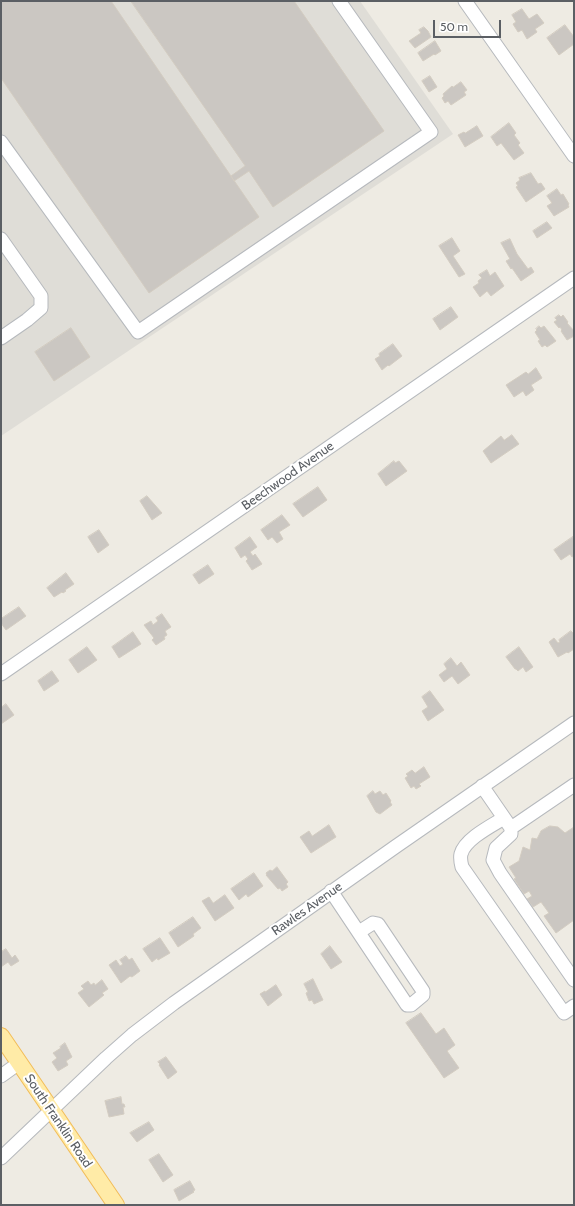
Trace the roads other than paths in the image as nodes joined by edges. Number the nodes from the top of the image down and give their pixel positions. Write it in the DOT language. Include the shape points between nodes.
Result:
graph roads {
  1 [pos="339,1"];
  2 [pos="465,1"];
  3 [pos="1,142"];
  4 [pos="574,156"];
  5 [pos="1,239"];
  6 [pos="574,278"];
  7 [pos="1,338"];
  8 [pos="1,674"];
  9 [pos="574,723"];
  10 [pos="574,785"];
  11 [pos="482,786"];
  12 [pos="508,823"];
  13 [pos="331,891"];
  14 [pos="359,932"];
  15 [pos="574,980"];
  16 [pos="574,1006"];
  17 [pos="1,1036"];
  18 [pos="19,1063"];
  19 [pos="1,1076"];
  20 [pos="52,1110"];
  21 [pos="1,1158"];
  22 [pos="116,1205"];
  1 -- 3 [label="street" via="431,132 138,332"];
  2 -- 4 [label="street"];
  5 -- 7 [label="street" via="41,296 41,308"];
  6 -- 8 [label="street, Beechwood Avenue"];
  9 -- 11 [label="street, Rawles Avenue"];
  10 -- 12 [label="street"];
  11 -- 12 [label="street"];
  11 -- 13 [label="street, Rawles Avenue"];
  12 -- 15 [label="street" via="511,834 496,848 493,860"];
  12 -- 16 [label="street" via="475,837 464,847 460,856 462,867 564,1013"];
  13 -- 14 [label="street"];
  13 -- 20 [label="street, Rawles Avenue" via="146,1024"];
  14 -- 14 [label="street" via="407,1005 423,995 423,991 378,924 374,923"];
  17 -- 18 [label="main road, South Franklin Road"];
  18 -- 19 [label="street"];
  18 -- 20 [label="main road, South Franklin Road"];
  20 -- 21 [label="street, Rawles Avenue"];
  20 -- 22 [label="main road, South Franklin Road"];
}
